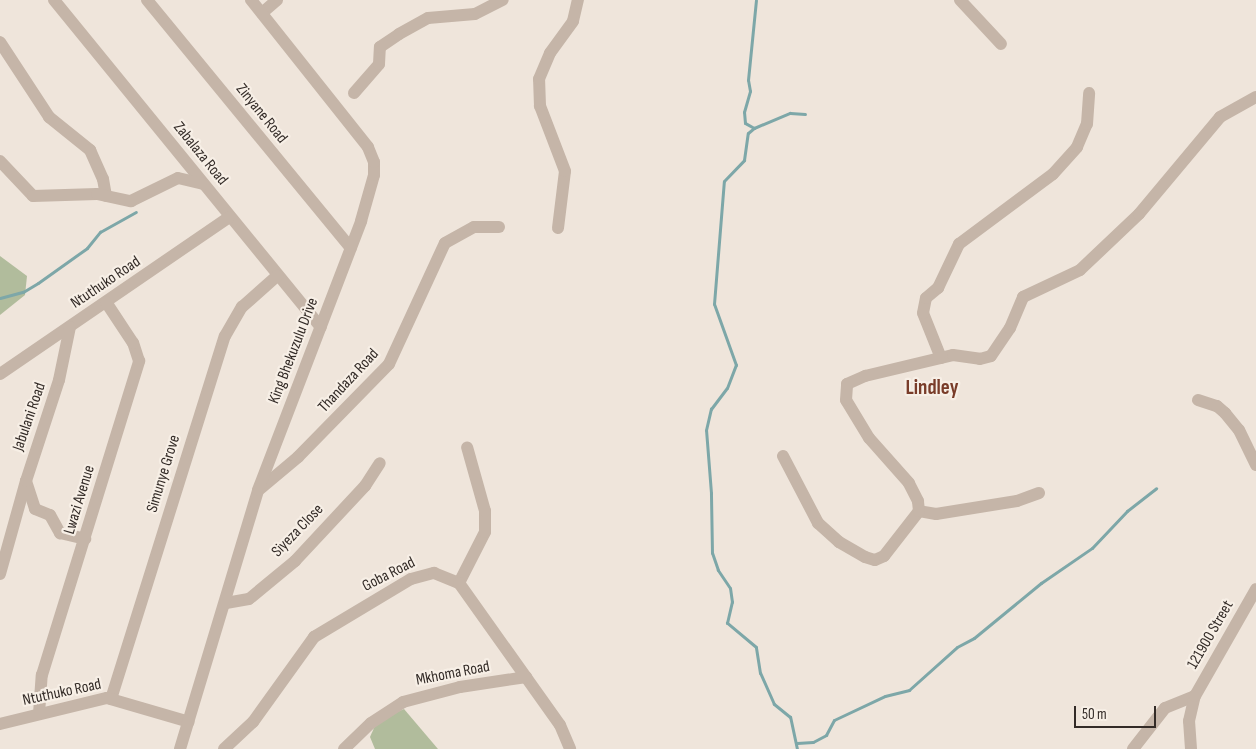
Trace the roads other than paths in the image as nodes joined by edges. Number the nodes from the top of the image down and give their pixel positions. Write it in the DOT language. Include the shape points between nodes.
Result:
graph roads {
  1 [pos="54,0"];
  2 [pos="147,0"];
  3 [pos="251,0"];
  4 [pos="277,0"];
  5 [pos="578,0"];
  6 [pos="960,0"];
  7 [pos="498,3"];
  8 [pos="262,14"];
  9 [pos="0,42"];
  10 [pos="1001,44"];
  11 [pos="354,93"];
  12 [pos="1089,93"];
  13 [pos="1256,97"];
  14 [pos="0,161"];
  15 [pos="203,184"];
  16 [pos="106,196"];
  17 [pos="229,217"];
  18 [pos="499,227"];
  19 [pos="558,228"];
  20 [pos="351,248"];
  21 [pos="277,276"];
  22 [pos="106,302"];
  23 [pos="70,327"];
  24 [pos="320,328"];
  25 [pos="941,358"];
  26 [pos="0,374"];
  27 [pos="1198,400"];
  28 [pos="467,447"];
  29 [pos="784,456"];
  30 [pos="380,462"];
  31 [pos="1256,465"];
  32 [pos="26,481"];
  33 [pos="258,490"];
  34 [pos="1040,493"];
  35 [pos="919,511"];
  36 [pos="85,539"];
  37 [pos="0,574"];
  38 [pos="459,584"];
  39 [pos="1256,589"];
  40 [pos="226,603"];
  41 [pos="526,678"];
  42 [pos="1195,696"];
  43 [pos="111,698"];
  44 [pos="39,714"];
  45 [pos="189,722"];
  46 [pos="0,724"];
  47 [pos="180,749"];
  48 [pos="224,749"];
  49 [pos="344,749"];
  50 [pos="570,749"];
  51 [pos="1133,749"];
  52 [pos="1191,749"];
  1 -- 15 [label="street, Zabalaza Road"];
  2 -- 20 [label="street, Zinyane Road"];
  3 -- 8 [label="street, King Bhekuzulu Drive"];
  4 -- 8 [label="street"];
  5 -- 19 [label="street" via="573,21 550,53 539,79 540,106 565,171"];
  6 -- 10 [label="street"];
  7 -- 11 [label="street" via="475,14 428,18 391,39 380,47 380,64"];
  8 -- 20 [label="street, King Bhekuzulu Drive" via="372,155 375,169 373,184"];
  9 -- 16 [label="street" via="49,117 90,150 104,179"];
  12 -- 25 [label="street" via="1087,124 1077,147 1053,174 959,244 938,288 926,298 923,313"];
  13 -- 25 [label="street" via="1220,117 1140,214 1084,267 1023,297 1010,328 991,356"];
  14 -- 16 [label="street" via="33,196"];
  15 -- 16 [label="street" via="178,178 131,201"];
  15 -- 17 [label="street, Zabalaza Road"];
  17 -- 21 [label="street, Zabalaza Road"];
  17 -- 22 [label="street, Ntuthuko Road"];
  18 -- 33 [label="street, Thandaza Road" via="474,227 445,243 389,364 298,457"];
  20 -- 24 [label="street, King Bhekuzulu Drive"];
  21 -- 24 [label="street, Zabalaza Road"];
  21 -- 43 [label="street, Simunye Grove" via="242,307 225,336"];
  22 -- 23 [label="street, Ntuthuko Road"];
  22 -- 36 [label="street, Lwazi Avenue" via="133,343 139,361"];
  23 -- 26 [label="street, Ntuthuko Road"];
  23 -- 32 [label="street, Jabulani Road" via="59,380"];
  24 -- 33 [label="street, King Bhekuzulu Drive"];
  25 -- 35 [label="street" via="851,381 845,395 866,433 909,483 916,495"];
  27 -- 31 [label="street" via="1225,413 1239,430"];
  28 -- 38 [label="street" via="485,511 485,532"];
  29 -- 35 [label="street" via="818,523 839,542 865,557 875,560 884,556"];
  30 -- 40 [label="street, Siyeza Close" via="365,486 294,561 249,599"];
  32 -- 36 [label="street" via="35,509 50,515 60,533"];
  32 -- 37 [label="street, Jabulani Road"];
  33 -- 40 [label="street, King Bhekuzulu Drive"];
  34 -- 35 [label="street" via="1017,501 936,514"];
  36 -- 44 [label="street, Lwazi Avenue" via="42,675"];
  38 -- 41 [label="street"];
  38 -- 48 [label="street, Goba Road" via="438,574 420,575 326,628 308,643 253,722"];
  39 -- 42 [label="street, 121900 Street"];
  40 -- 45 [label="street, King Bhekuzulu Drive"];
  41 -- 49 [label="street, Mkhoma Road" via="460,687 403,702 371,723"];
  41 -- 50 [label="street" via="564,730"];
  42 -- 51 [label="street" via="1165,708"];
  42 -- 52 [label="street, 121900 Street" via="1189,721"];
  43 -- 44 [label="street, Ntuthuko Road"];
  43 -- 45 [label="street, Ntuthuko Road"];
  44 -- 46 [label="street, Ntuthuko Road"];
  45 -- 47 [label="street, King Bhekuzulu Drive"];
}
